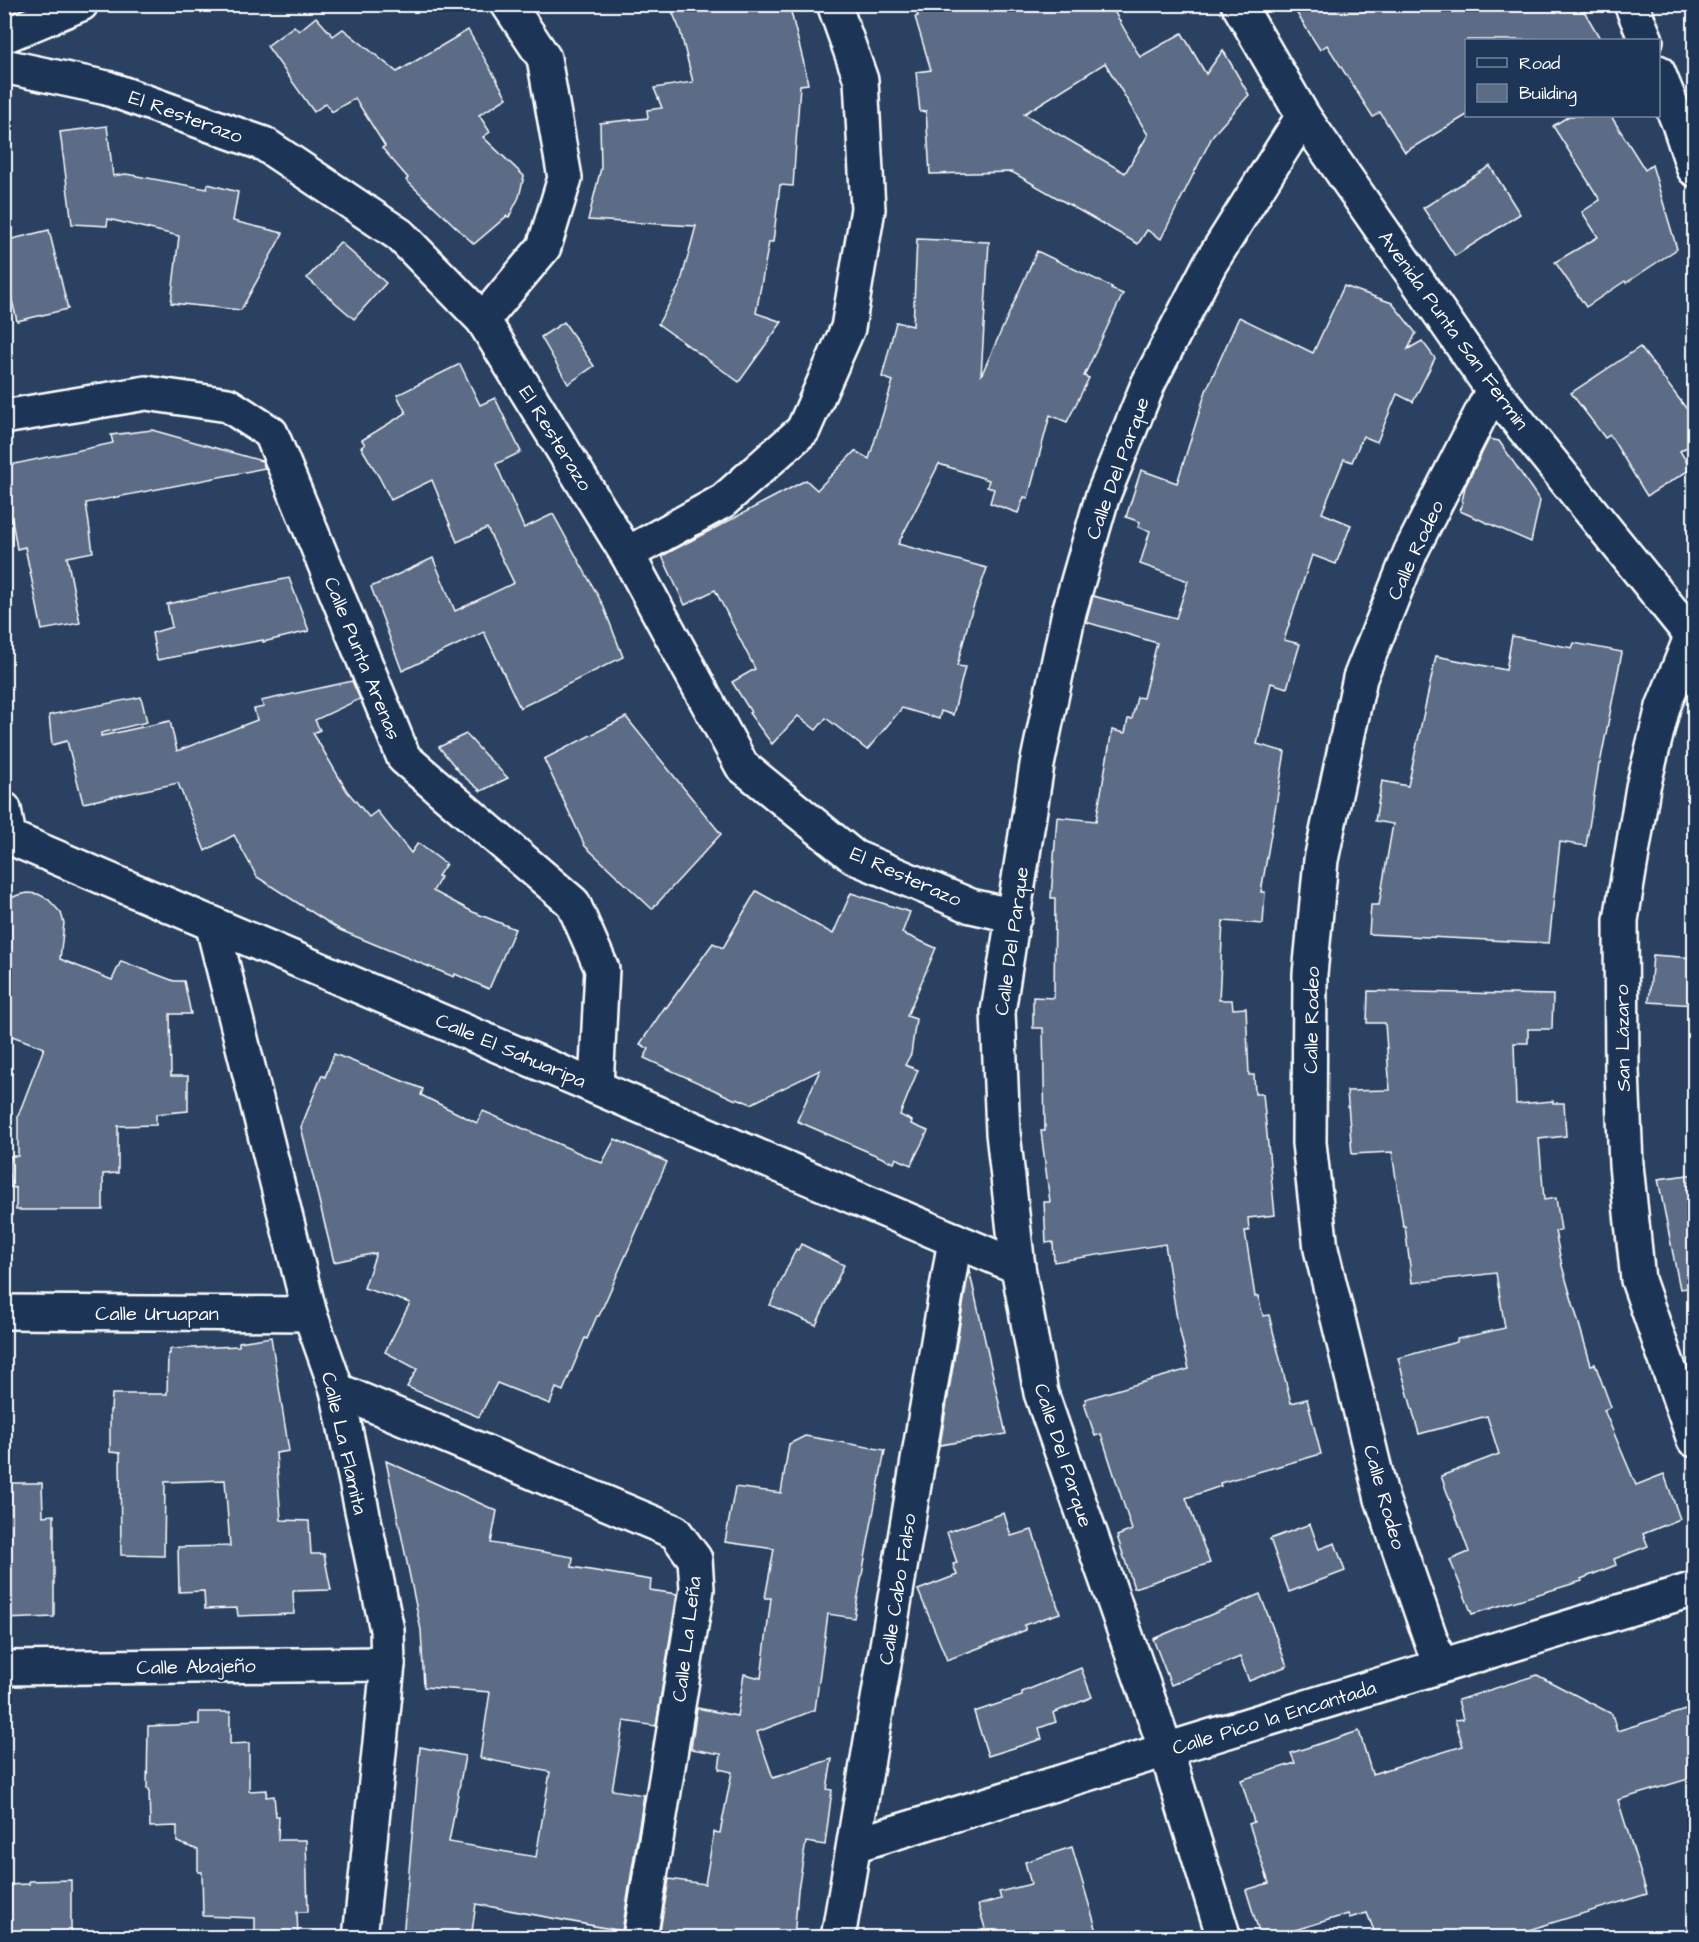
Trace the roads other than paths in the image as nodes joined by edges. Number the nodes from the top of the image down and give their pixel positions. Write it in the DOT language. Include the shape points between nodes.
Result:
graph roads {
  1 [pos="81,4"];
  2 [pos="508,4"];
  3 [pos="834,4"];
  4 [pos="1238,4"];
  5 [pos="1631,4"];
  6 [pos="4,36"];
  7 [pos="1646,39"];
  8 [pos="4,66"];
  9 [pos="1660,75"];
  10 [pos="1303,116"];
  11 [pos="1695,169"];
  12 [pos="483,320"];
  13 [pos="1493,390"];
  14 [pos="4,417"];
  15 [pos="627,554"];
  16 [pos="1694,635"];
  17 [pos="6,827"];
  18 [pos="1015,916"];
  19 [pos="212,923"];
  20 [pos="596,1086"];
  21 [pos="955,1240"];
  22 [pos="1018,1266"];
  23 [pos="4,1312"];
  24 [pos="310,1314"];
  25 [pos="337,1390"];
  26 [pos="1695,1440"];
  27 [pos="1695,1589"];
  28 [pos="388,1664"];
  29 [pos="1440,1666"];
  30 [pos="4,1668"];
  31 [pos="1166,1750"];
  32 [pos="854,1845"];
  33 [pos="360,1938"];
  34 [pos="640,1938"];
  35 [pos="838,1938"];
  36 [pos="1224,1938"];
  1 -- 6 [label="street"];
  2 -- 12 [label="street" via="544,58 565,178 544,247"];
  3 -- 15 [label="street" via="861,80 868,209 848,328 803,430 723,501"];
  4 -- 10 [label="street, Avenida Punta San Fermin"];
  5 -- 7 [label="street"];
  8 -- 12 [label="street, El Resterazo" via="107,88 264,144 400,235"];
  9 -- 11 [label="street"];
  10 -- 13 [label="street, Avenida Punta San Fermin"];
  10 -- 18 [label="street, Calle Del Parque" via="1210,264 1149,382 1102,498 1069,612 1037,765"];
  12 -- 15 [label="street, El Resterazo"];
  13 -- 16 [label="street, Avenida Punta San Fermin"];
  13 -- 29 [label="street, Calle Rodeo" via="1411,551 1360,678 1321,860 1310,974 1309,1143 1321,1249 1382,1499"];
  14 -- 20 [label="street, Calle Punta Arenas" via="146,393 228,405 271,433 404,758 573,903 602,969"];
  15 -- 18 [label="street, El Resterazo" via="742,766 854,857 971,906"];
  16 -- 26 [label="street, San Lázaro" via="1663,707 1643,787 1621,920 1622,1071 1638,1280"];
  17 -- 19 [label="street, Calle El Sahuaripa"];
  18 -- 22 [label="street, Calle Del Parque" via="998,1012 1003,1133"];
  19 -- 20 [label="street, Calle El Sahuaripa"];
  19 -- 24 [label="street, Calle La Flamita"];
  20 -- 21 [label="street, Calle El Sahuaripa"];
  21 -- 22 [label="street, Calle El Sahuaripa"];
  21 -- 32 [label="street, Calle Cabo Falso"];
  22 -- 31 [label="street, Calle Del Parque" via="1041,1393"];
  23 -- 24 [label="street, Calle Uruapan"];
  24 -- 25 [label="street, Calle La Flamita"];
  25 -- 28 [label="street, Calle La Flamita" via="387,1630"];
  25 -- 34 [label="street, Calle La Leña" via="675,1532 695,1559 697,1589"];
  27 -- 29 [label="street, Calle Pico la Encantada"];
  28 -- 30 [label="street, Calle Abajeño"];
  28 -- 33 [label="street, Calle La Flamita"];
  29 -- 31 [label="street, Calle Pico la Encantada"];
  31 -- 32 [label="street, Calle Pico la Encantada"];
  31 -- 36 [label="street, Calle Del Parque"];
  32 -- 35 [label="street, Calle Cabo Falso"];
}
